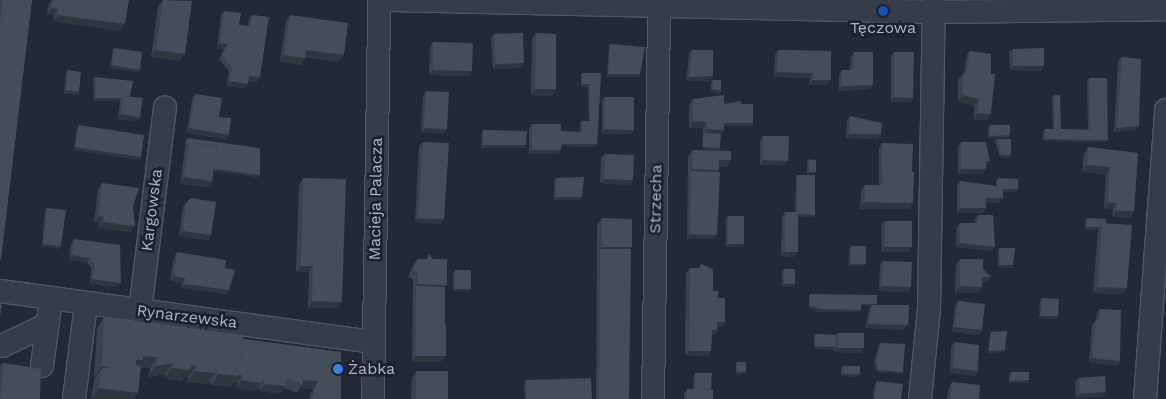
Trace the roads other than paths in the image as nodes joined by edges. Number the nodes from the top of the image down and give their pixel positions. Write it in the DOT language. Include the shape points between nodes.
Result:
graph roads {
  1 [pos="379,0"];
  2 [pos="392,0"];
  3 [pos="659,4"];
  4 [pos="934,6"];
  5 [pos="1166,9"];
  6 [pos="166,108"];
  7 [pos="1166,110"];
  8 [pos="0,291"];
  9 [pos="51,299"];
  10 [pos="86,304"];
  11 [pos="140,311"];
  12 [pos="48,324"];
  13 [pos="374,342"];
  14 [pos="2,346"];
  15 [pos="42,366"];
  16 [pos="74,399"];
  17 [pos="373,399"];
  18 [pos="653,399"];
  19 [pos="920,399"];
  20 [pos="1146,399"];
  1 -- 13 [label="street, Macieja Palacza"];
  2 -- 3 [label="street"];
  3 -- 4 [label="street"];
  3 -- 18 [label="street, Strzecha"];
  4 -- 5 [label="street"];
  4 -- 19 [label="street" via="929,309"];
  6 -- 11 [label="street, Kargowska"];
  7 -- 20 [label="street"];
  8 -- 9 [label="street, Rynarzewska"];
  9 -- 10 [label="street, Rynarzewska"];
  9 -- 12 [label="street"];
  10 -- 11 [label="street, Rynarzewska"];
  10 -- 16 [label="street"];
  11 -- 13 [label="street, Rynarzewska"];
  12 -- 14 [label="street"];
  12 -- 15 [label="street"];
  13 -- 17 [label="street, Macieja Palacza"];
}
